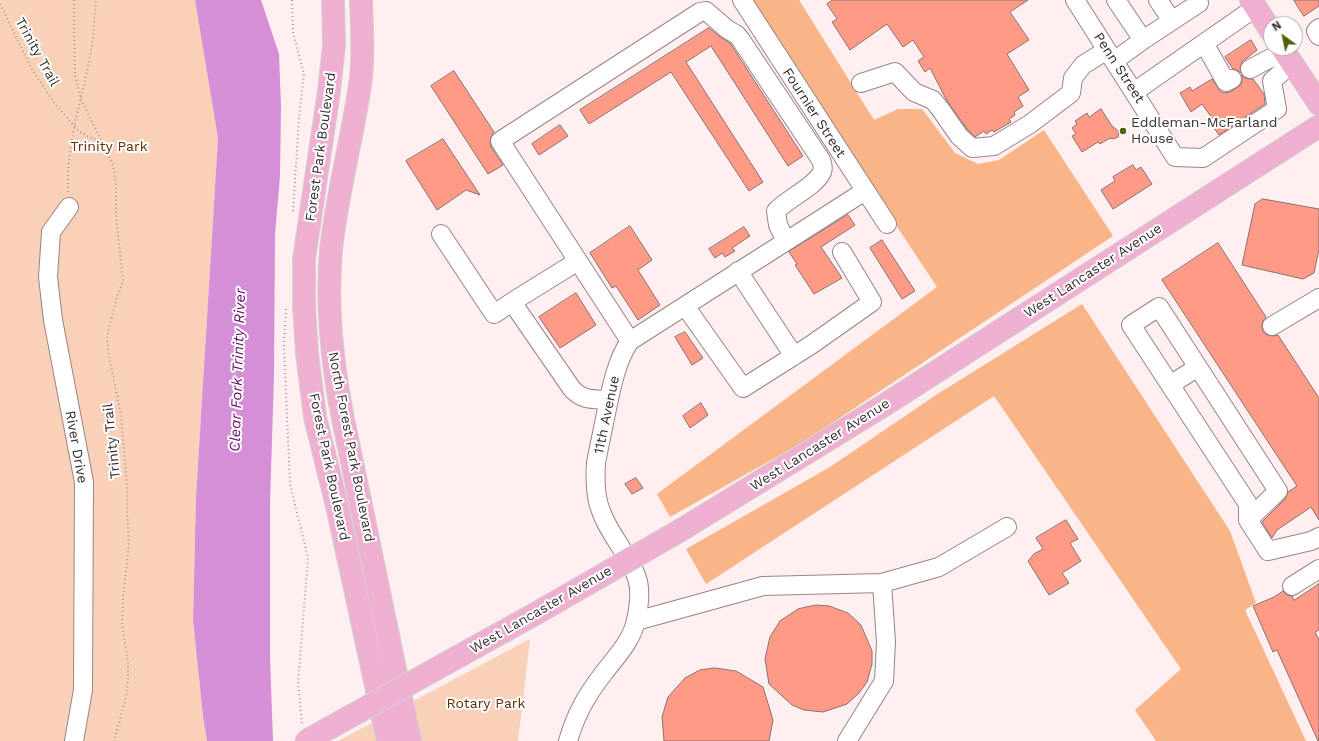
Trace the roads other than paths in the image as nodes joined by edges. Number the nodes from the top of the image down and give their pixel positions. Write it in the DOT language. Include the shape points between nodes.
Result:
graph roads {
  1 [pos="333,0"];
  2 [pos="361,0"];
  3 [pos="742,0"];
  4 [pos="1075,0"];
  5 [pos="1116,0"];
  6 [pos="1158,0"];
  7 [pos="1197,0"];
  8 [pos="1253,4"];
  9 [pos="1263,19"];
  10 [pos="1172,21"];
  11 [pos="1319,28"];
  12 [pos="1319,36"];
  13 [pos="1143,40"];
  14 [pos="1204,43"];
  15 [pos="1110,55"];
  16 [pos="1281,56"];
  17 [pos="1285,56"];
  18 [pos="1287,56"];
  19 [pos="1250,69"];
  20 [pos="1232,78"];
  21 [pos="861,83"];
  22 [pos="1134,92"];
  23 [pos="1319,104"];
  24 [pos="1319,126"];
  25 [pos="865,191"];
  26 [pos="69,207"];
  27 [pos="888,224"];
  28 [pos="441,234"];
  29 [pos="786,241"];
  30 [pos="842,252"];
  31 [pos="578,261"];
  32 [pos="738,271"];
  33 [pos="1319,298"];
  34 [pos="512,302"];
  35 [pos="685,306"];
  36 [pos="1272,326"];
  37 [pos="630,341"];
  38 [pos="794,356"];
  39 [pos="1198,367"];
  40 [pos="1170,385"];
  41 [pos="609,400"];
  42 [pos="1248,520"];
  43 [pos="1007,527"];
  44 [pos="1315,539"];
  45 [pos="1319,569"];
  46 [pos="882,583"];
  47 [pos="1292,586"];
  48 [pos="636,621"];
  49 [pos="408,733"];
  50 [pos="74,741"];
  51 [pos="306,741"];
  52 [pos="388,741"];
  53 [pos="568,741"];
  54 [pos="847,741"];
  1 -- 52 [label="main road, Forest Park Boulevard" via="334,52 304,260 306,353 315,417"];
  2 -- 49 [label="main road, North Forest Park Boulevard" via="360,84 341,183 332,249 331,343 343,419"];
  3 -- 25 [label="street, Fournier Street"];
  4 -- 15 [label="street, Penn Street"];
  5 -- 13 [label="street"];
  6 -- 10 [label="street"];
  7 -- 10 [label="street" via="1199,3"];
  8 -- 9 [label="main road"];
  8 -- 14 [label="street"];
  10 -- 13 [label="street"];
  11 -- 12 [label="street" via="1316,31"];
  13 -- 15 [label="street"];
  14 -- 20 [label="street" via="1226,82"];
  14 -- 22 [label="street"];
  15 -- 21 [label="street" via="1083,65 1073,78 1070,93 1030,124 994,146 972,148 959,136 933,100 914,92 895,72"];
  15 -- 22 [label="street, Penn Street"];
  16 -- 19 [label="street"];
  17 -- 22 [label="street, Penn Street" via="1272,81 1277,109 1203,158 1176,157"];
  18 -- 23 [label="main road"];
  24 -- 51 [label="main road, West Lancaster Avenue, bridge" via="880,408 681,530"];
  25 -- 27 [label="street, Fournier Street"];
  25 -- 29 [label="street, 11th Avenue"];
  26 -- 50 [label="street, River Drive" via="51,232 48,277 53,320 84,482 83,690"];
  28 -- 34 [label="street" via="494,314"];
  29 -- 31 [label="street" via="778,225 776,211 814,182 824,166 741,40 706,11 700,12 500,141"];
  29 -- 32 [label="street, 11th Avenue"];
  30 -- 38 [label="street" via="872,302"];
  31 -- 34 [label="street"];
  31 -- 37 [label="street"];
  32 -- 35 [label="street, 11th Avenue"];
  32 -- 38 [label="street"];
  33 -- 36 [label="street"];
  34 -- 41 [label="street" via="577,395"];
  35 -- 37 [label="street, 11th Avenue"];
  35 -- 38 [label="street" via="744,388"];
  37 -- 41 [label="street, 11th Avenue" via="623,350"];
  39 -- 40 [label="street"];
  39 -- 40 [label="street" via="1159,307 1131,325"];
  39 -- 42 [label="street" via="1278,491"];
  40 -- 42 [label="street" via="1248,504"];
  41 -- 48 [label="street, 11th Avenue" via="596,463 598,498 600,510 638,580"];
  42 -- 44 [label="street" via="1268,551"];
  43 -- 46 [label="street" via="939,567"];
  45 -- 47 [label="street"];
  46 -- 48 [label="street" via="763,586"];
  46 -- 54 [label="street" via="886,642 884,681"];
  48 -- 53 [label="street, 11th Avenue" via="625,644 578,712"];
}
